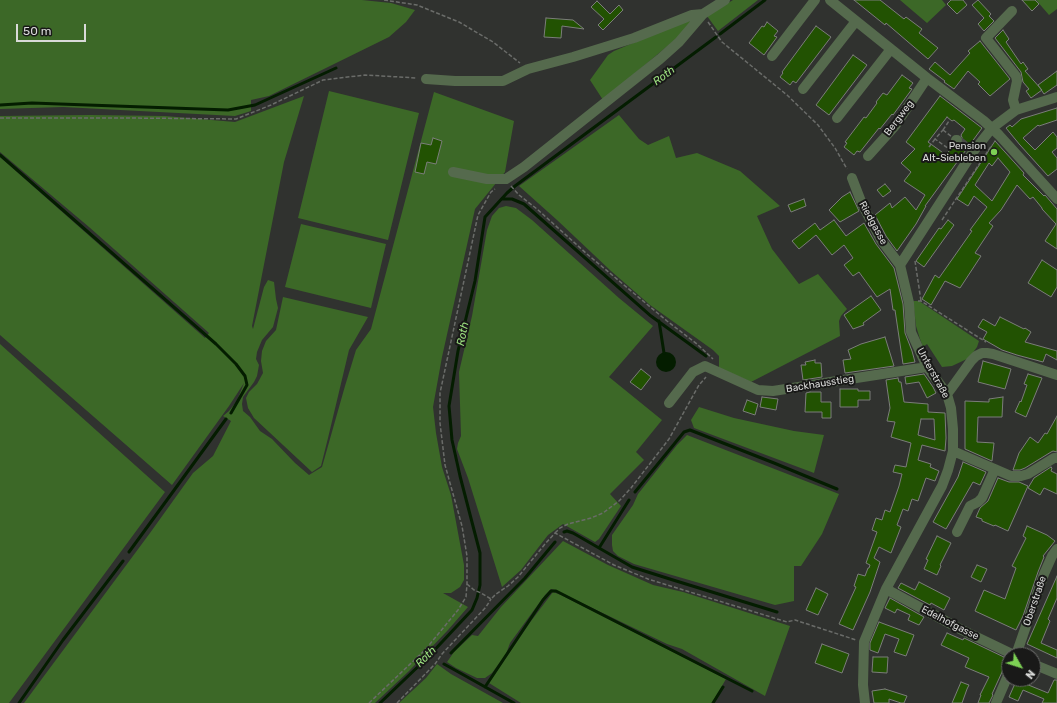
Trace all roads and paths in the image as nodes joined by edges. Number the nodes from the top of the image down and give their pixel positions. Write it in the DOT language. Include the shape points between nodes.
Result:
graph roads {
  1 [pos="384,0"];
  2 [pos="725,0"];
  3 [pos="815,0"];
  4 [pos="830,0"];
  5 [pos="1012,11"];
  6 [pos="702,14"];
  7 [pos="856,21"];
  8 [pos="891,49"];
  9 [pos="772,56"];
  10 [pos="528,69"];
  11 [pos="927,78"];
  12 [pos="426,79"];
  13 [pos="803,89"];
  14 [pos="1057,97"];
  15 [pos="1016,110"];
  16 [pos="0,118"];
  17 [pos="837,118"];
  18 [pos="949,122"];
  19 [pos="943,130"];
  20 [pos="995,132"];
  21 [pos="935,139"];
  22 [pos="929,147"];
  23 [pos="868,156"];
  24 [pos="453,172"];
  25 [pos="852,178"];
  26 [pos="508,182"];
  27 [pos="1057,199"];
  28 [pos="941,221"];
  29 [pos="915,261"];
  30 [pos="900,265"];
  31 [pos="988,344"];
  32 [pos="928,367"];
  33 [pos="716,371"];
  34 [pos="1057,375"];
  35 [pos="947,394"];
  36 [pos="669,403"];
  37 [pos="953,451"];
  38 [pos="1057,458"];
  39 [pos="994,469"];
  40 [pos="957,532"];
  41 [pos="555,533"];
  42 [pos="1057,549"];
  43 [pos="467,584"];
  44 [pos="886,589"];
  45 [pos="491,599"];
  46 [pos="864,642"];
  47 [pos="1018,647"];
  48 [pos="1001,648"];
  49 [pos="1041,667"];
  50 [pos="1057,674"];
  51 [pos="1003,687"];
  52 [pos="369,703"];
  53 [pos="397,703"];
  54 [pos="865,703"];
  55 [pos="996,703"];
  1 -- 10 [label="path" via="417,5 459,22 493,42"];
  2 -- 6 [label="street"];
  3 -- 9 [label="street"];
  4 -- 7 [label="street"];
  5 -- 15 [label="street" via="986,38 1016,76 1013,100"];
  6 -- 10 [label="street" via="692,15 634,38 574,57"];
  6 -- 25 [label="path" via="722,42 787,95 818,125"];
  6 -- 26 [label="street" via="679,42 660,59"];
  7 -- 8 [label="street"];
  7 -- 13 [label="street"];
  8 -- 11 [label="street"];
  8 -- 17 [label="street"];
  10 -- 12 [label="street" via="503,81"];
  11 -- 20 [label="street"];
  11 -- 23 [label="street, Bergweg" via="898,122"];
  12 -- 16 [label="path" via="365,75 323,80 236,119"];
  14 -- 15 [label="street"];
  15 -- 20 [label="street"];
  18 -- 19 [label="path"];
  20 -- 27 [label="street"];
  20 -- 28 [label="path"];
  20 -- 30 [label="street" via="973,152"];
  21 -- 22 [label="path"];
  24 -- 26 [label="street"];
  25 -- 30 [label="street, Riedgasse" via="881,240"];
  26 -- 33 [label="path" via="587,254 717,362"];
  26 -- 43 [label="path" via="491,192 478,215 440,393 440,423 445,464 462,526 467,556"];
  29 -- 31 [label="path" via="921,301"];
  30 -- 32 [label="street, Unterstraße" via="909,303 911,332"];
  32 -- 33 [label="street, Backhausstieg" via="773,391 758,390"];
  32 -- 35 [label="street, Unterstraße"];
  33 -- 36 [label="street" via="705,366 694,372"];
  33 -- 41 [label="path" via="699,385 669,439 619,501 603,513 568,524"];
  34 -- 35 [label="street" via="987,353 976,356 971,361"];
  35 -- 37 [label="street, Unterstraße" via="953,422"];
  37 -- 39 [label="street"];
  37 -- 44 [label="street, Unterstraße" via="942,486"];
  38 -- 39 [label="street" via="1021,476 1011,476"];
  39 -- 40 [label="street" via="982,498 970,506"];
  41 -- 45 [label="path" via="518,577"];
  41 -- 46 [label="path" via="614,565 648,579 787,622 795,620"];
  42 -- 47 [label="street, Oberstraße" via="1044,574"];
  43 -- 45 [label="path"];
  43 -- 52 [label="path" via="466,597 458,610 426,650"];
  44 -- 46 [label="street, Unterstraße"];
  44 -- 48 [label="street, Edelhofgasse"];
  45 -- 53 [label="path" via="435,664"];
  46 -- 54 [label="street"];
  49 -- 50 [label="street"];
  51 -- 55 [label="street"];
}
